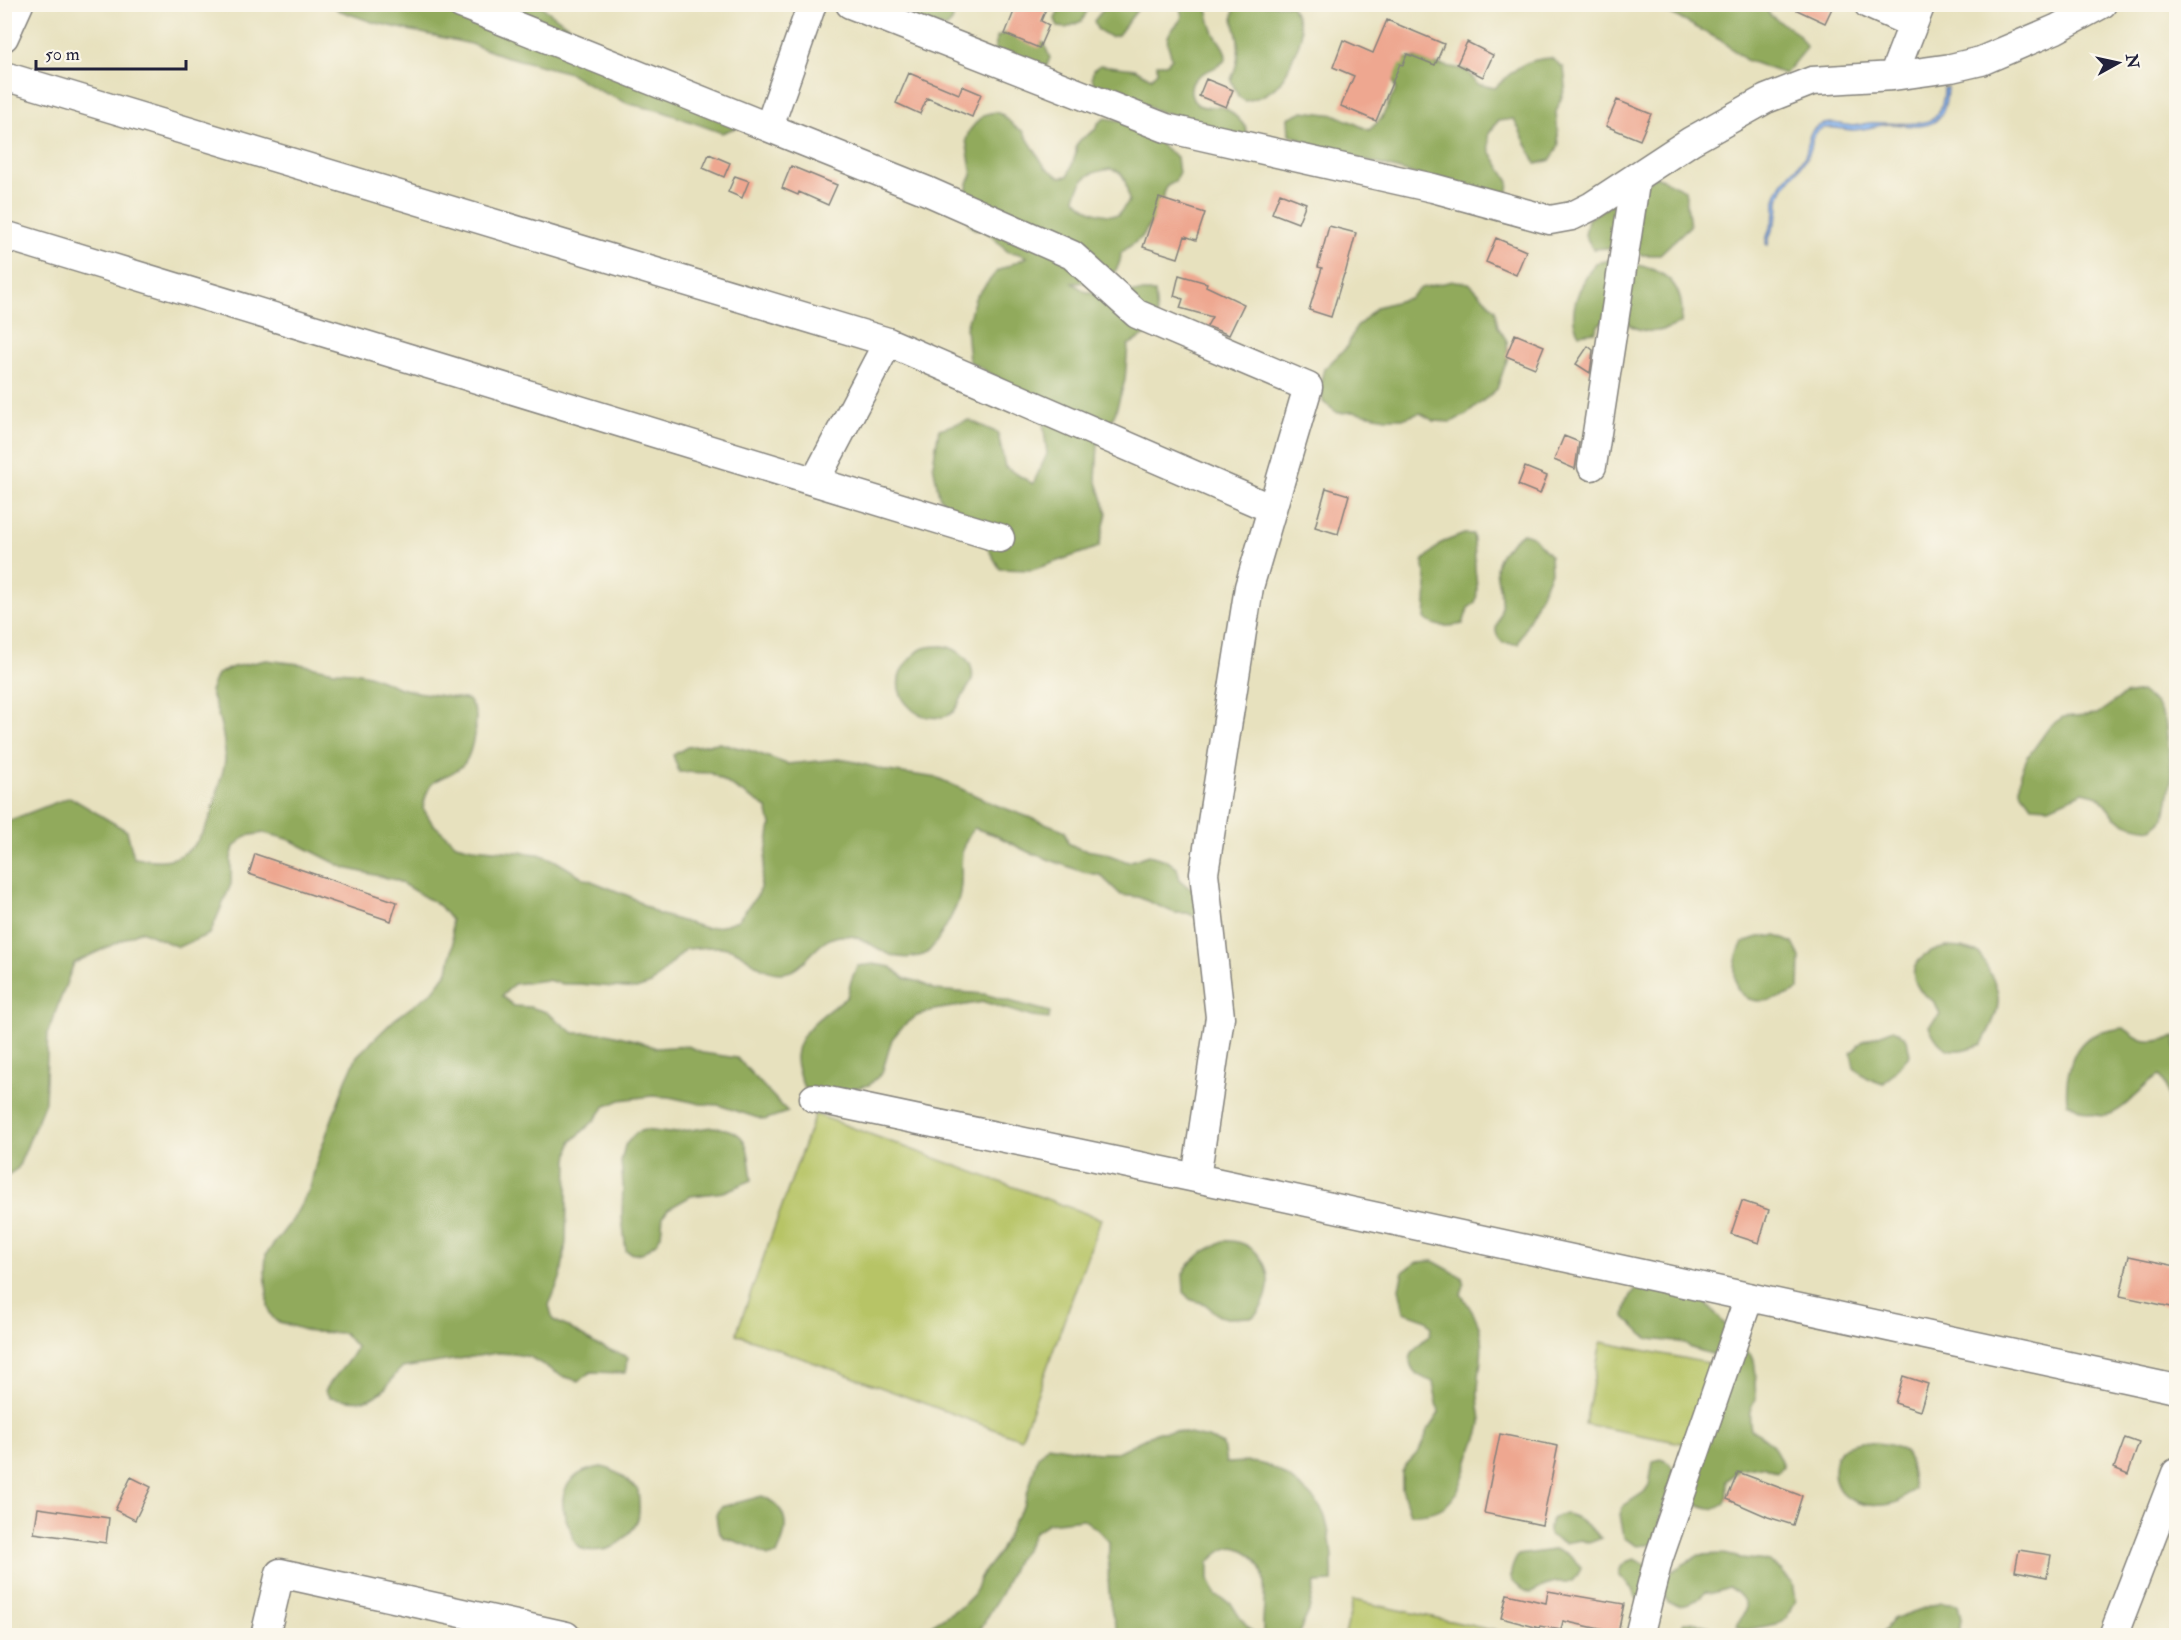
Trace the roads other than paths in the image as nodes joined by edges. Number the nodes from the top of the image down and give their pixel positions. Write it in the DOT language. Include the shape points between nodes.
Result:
graph roads {
  1 [pos="19,4"];
  2 [pos="460,4"];
  3 [pos="812,4"];
  4 [pos="850,4"];
  5 [pos="1868,4"];
  6 [pos="2102,4"];
  7 [pos="1917,14"];
  8 [pos="4,36"];
  9 [pos="4,76"];
  10 [pos="1893,76"];
  11 [pos="769,127"];
  12 [pos="1636,177"];
  13 [pos="4,235"];
  14 [pos="888,342"];
  15 [pos="1592,466"];
  16 [pos="815,481"];
  17 [pos="1272,509"];
  18 [pos="1000,538"];
  19 [pos="814,1098"];
  20 [pos="1196,1178"];
  21 [pos="1749,1297"];
  22 [pos="2176,1389"];
  23 [pos="2176,1473"];
  24 [pos="265,1635"];
  25 [pos="567,1635"];
  26 [pos="1639,1635"];
  27 [pos="2113,1635"];
  1 -- 8 [label="street"];
  2 -- 11 [label="street"];
  3 -- 11 [label="street"];
  4 -- 12 [label="street" via="1166,128 1433,188 1550,220 1572,216 1592,206"];
  5 -- 7 [label="street"];
  6 -- 10 [label="street" via="2056,29 1981,61"];
  7 -- 10 [label="street"];
  9 -- 14 [label="street"];
  10 -- 12 [label="street" via="1812,81 1766,99"];
  11 -- 17 [label="street" via="1072,255 1137,314 1308,387"];
  12 -- 15 [label="street"];
  13 -- 16 [label="street"];
  14 -- 16 [label="street"];
  14 -- 17 [label="street"];
  16 -- 18 [label="street"];
  17 -- 20 [label="street" via="1249,587 1204,873 1220,1017"];
  19 -- 20 [label="street"];
  20 -- 21 [label="street"];
  21 -- 22 [label="street"];
  21 -- 26 [label="street" via="1658,1560"];
  23 -- 27 [label="street"];
  24 -- 25 [label="street" via="280,1573"];
}
